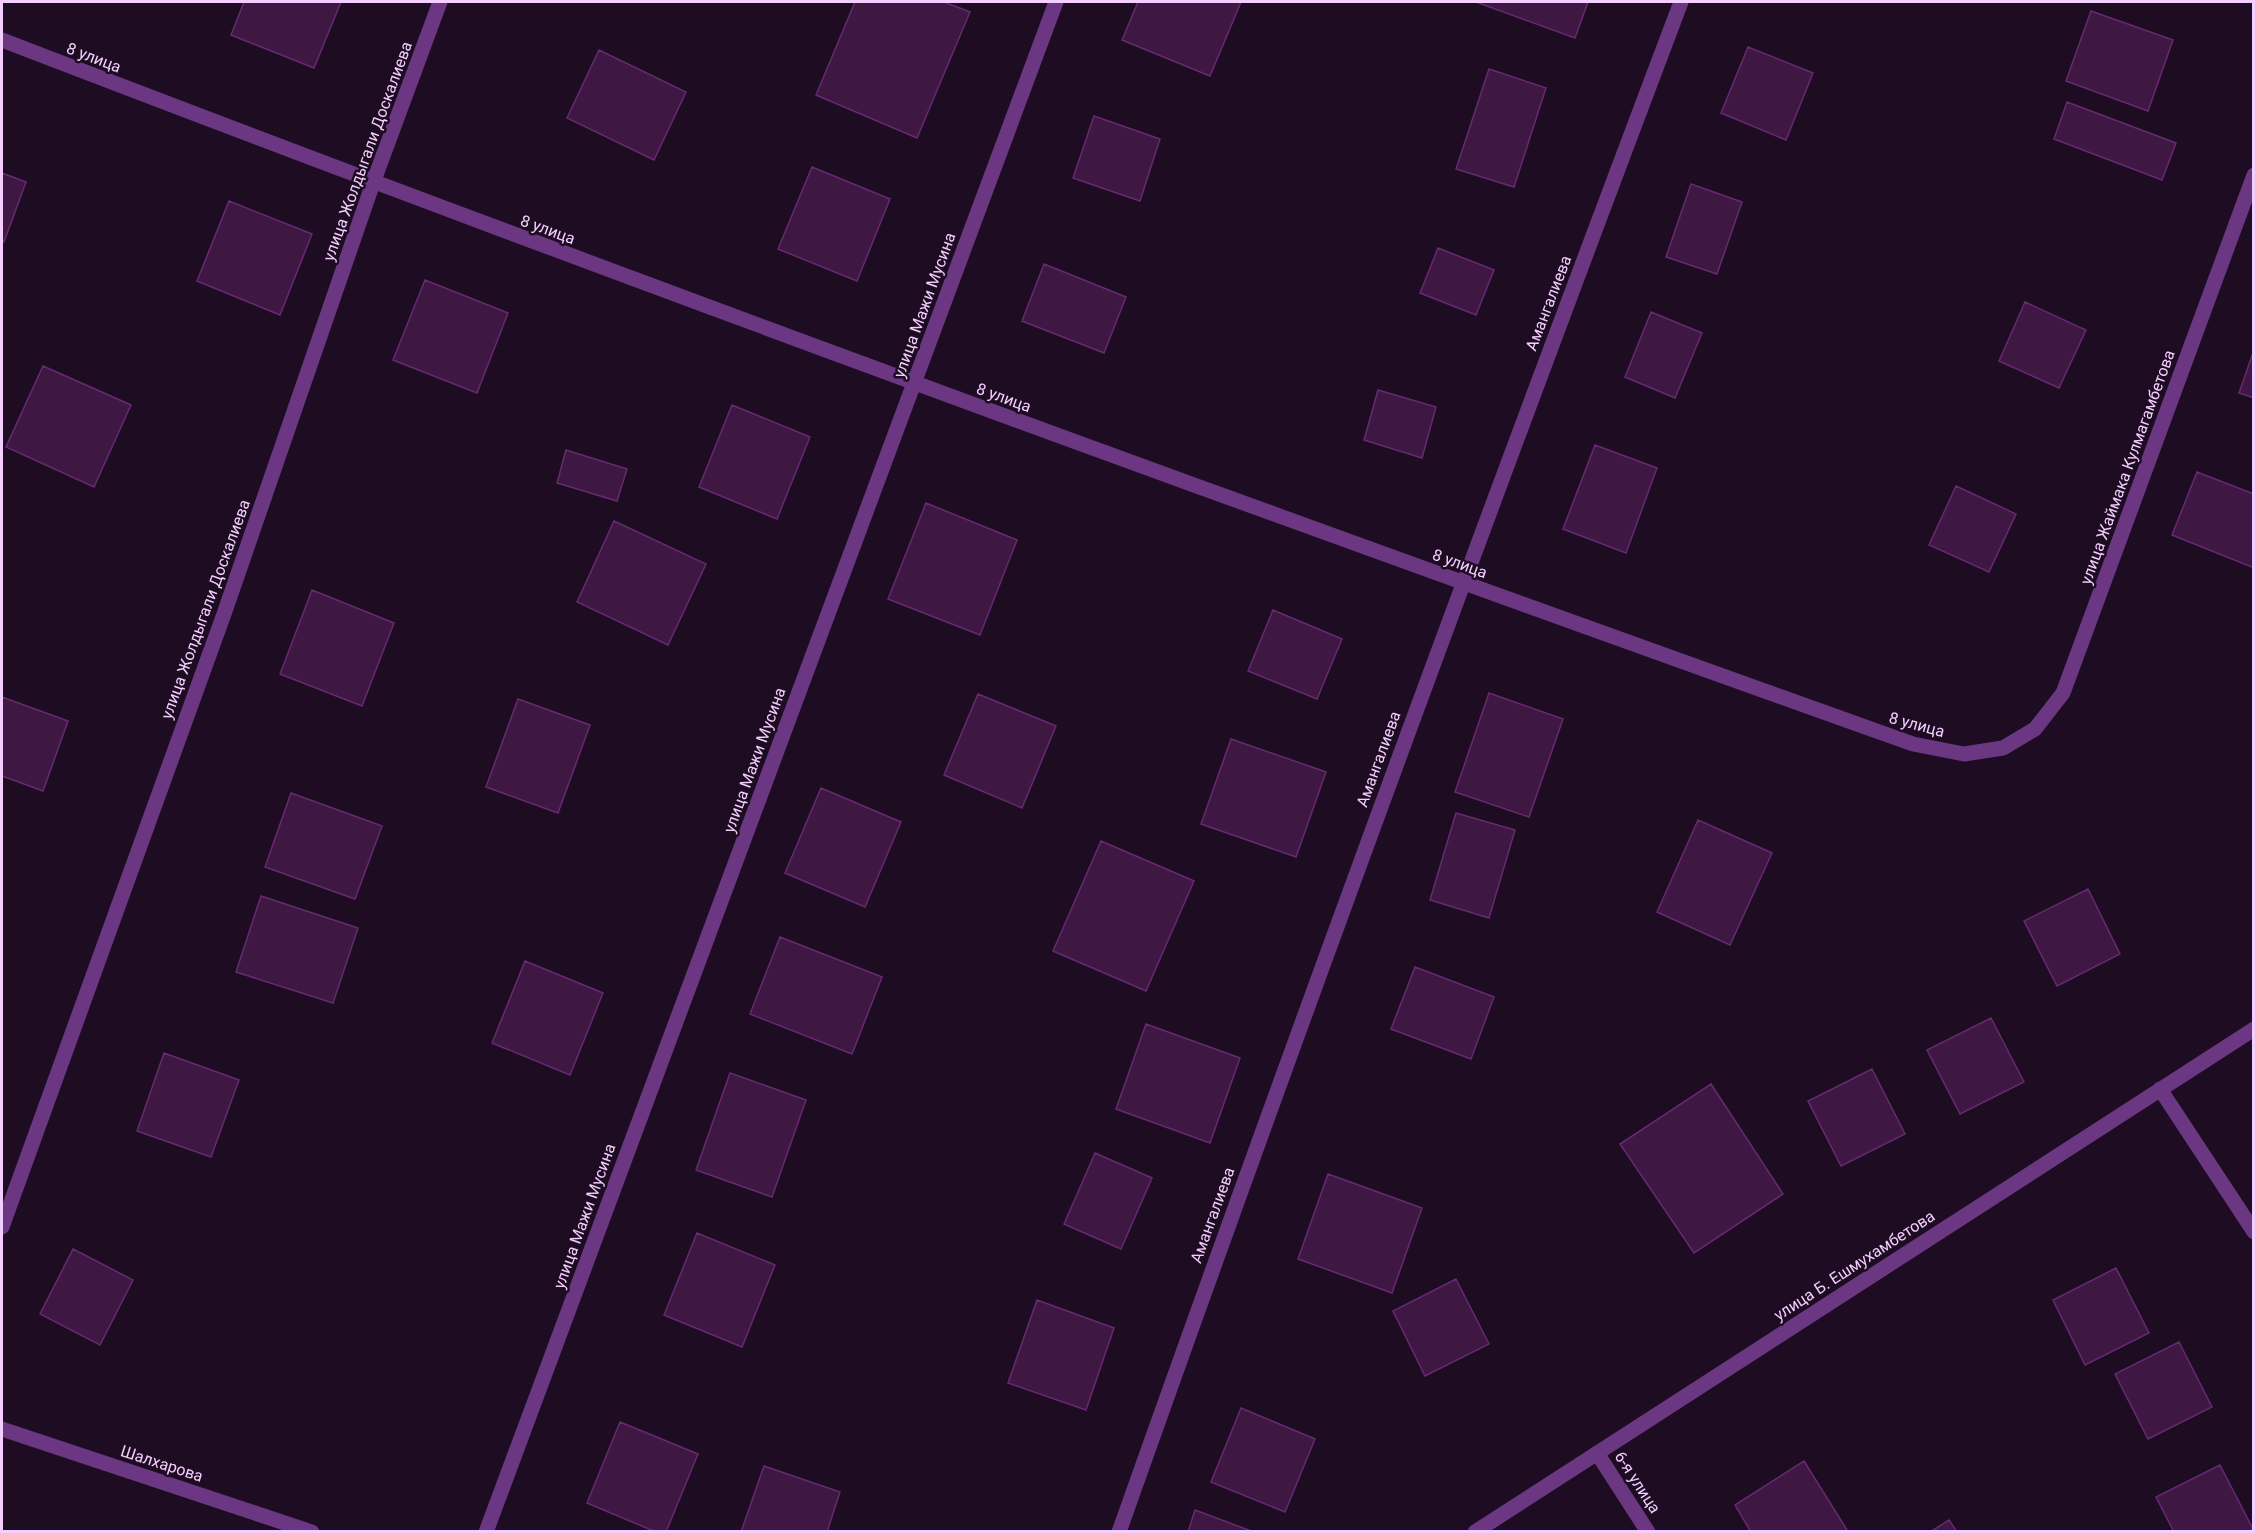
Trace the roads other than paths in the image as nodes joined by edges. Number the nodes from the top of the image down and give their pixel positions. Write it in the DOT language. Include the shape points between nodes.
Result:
graph roads {
  1 [pos="440,2"];
  2 [pos="1056,2"];
  3 [pos="1681,2"];
  4 [pos="2,40"];
  5 [pos="2253,175"];
  6 [pos="374,183"];
  7 [pos="914,384"];
  8 [pos="1462,583"];
  9 [pos="2003,748"];
  10 [pos="2253,1029"];
  11 [pos="2160,1089"];
  12 [pos="2,1227"];
  13 [pos="2253,1232"];
  14 [pos="2,1429"];
  15 [pos="1597,1453"];
  16 [pos="312,1532"];
  17 [pos="486,1532"];
  18 [pos="1119,1532"];
  19 [pos="1475,1532"];
  20 [pos="1648,1532"];
  1 -- 6 [label="street, улица Жолдыгали Доскалиева"];
  2 -- 7 [label="street, улица Мажи Мусина"];
  3 -- 8 [label="street, Амангалиева"];
  4 -- 6 [label="street, 8 улица"];
  5 -- 9 [label="street, улица Жаймака Кулмагамбетова" via="2063,693 2035,729"];
  6 -- 7 [label="street, 8 улица"];
  6 -- 12 [label="street, улица Жолдыгали Доскалиева" via="224,614"];
  7 -- 8 [label="street, 8 улица"];
  7 -- 17 [label="street, улица Мажи Мусина"];
  8 -- 9 [label="street, 8 улица" via="1914,744 1965,754"];
  8 -- 18 [label="street, Амангалиева"];
  10 -- 11 [label="street, улица Б. Ешмухамбетова"];
  11 -- 13 [label="street"];
  11 -- 15 [label="street, улица Б. Ешмухамбетова"];
  14 -- 16 [label="street, Шалхарова"];
  15 -- 19 [label="street, улица Б. Ешмухамбетова"];
  15 -- 20 [label="street, 6-я улица"];
}
